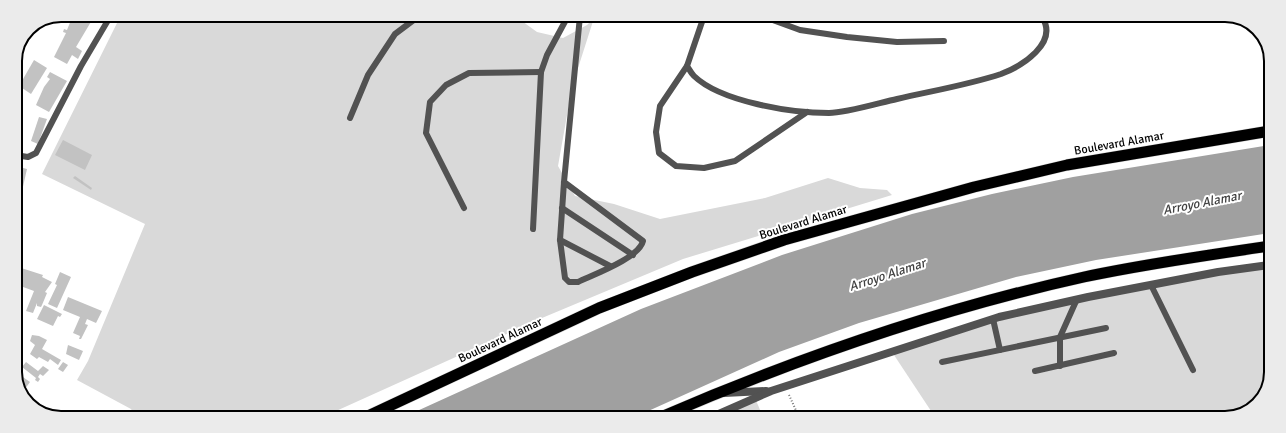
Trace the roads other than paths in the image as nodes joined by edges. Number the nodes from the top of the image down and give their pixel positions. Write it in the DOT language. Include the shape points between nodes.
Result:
graph roads {
  1 [pos="107,22"];
  2 [pos="411,22"];
  3 [pos="565,22"];
  4 [pos="579,22"];
  5 [pos="702,22"];
  6 [pos="778,22"];
  7 [pos="1046,22"];
  8 [pos="944,41"];
  9 [pos="687,66"];
  10 [pos="541,72"];
  11 [pos="807,112"];
  12 [pos="350,118"];
  13 [pos="1264,132"];
  14 [pos="22,156"];
  15 [pos="564,182"];
  16 [pos="464,208"];
  17 [pos="562,208"];
  18 [pos="533,229"];
  19 [pos="560,240"];
  20 [pos="1264,247"];
  21 [pos="633,255"];
  22 [pos="610,266"];
  23 [pos="1264,266"];
  24 [pos="1152,285"];
  25 [pos="1077,299"];
  26 [pos="993,319"];
  27 [pos="1106,328"];
  28 [pos="1060,337"];
  29 [pos="1000,350"];
  30 [pos="1114,354"];
  31 [pos="942,362"];
  32 [pos="1060,366"];
  33 [pos="1193,370"];
  34 [pos="1035,371"];
  35 [pos="771,391"];
  36 [pos="717,393"];
  37 [pos="379,411"];
  38 [pos="675,411"];
  39 [pos="726,411"];
  1 -- 14 [label="lane" via="36,153 28,157"];
  2 -- 12 [label="lane" via="395,34 368,75"];
  3 -- 10 [label="lane" via="546,55"];
  4 -- 15 [label="lane"];
  5 -- 9 [label="lane"];
  6 -- 8 [label="lane" via="800,30 839,36 897,42"];
  7 -- 11 [label="lane" via="1047,38 1030,59 1001,73 830,113"];
  9 -- 11 [label="lane" via="693,76 718,92 779,110"];
  9 -- 11 [label="lane" via="660,106 656,132 659,153 676,166 704,168 735,161"];
  10 -- 16 [label="lane" via="469,73 446,84 430,102 426,133"];
  10 -- 18 [label="lane"];
  13 -- 37 [label="highway, Boulevard Alamar" via="1067,165 974,186 784,240 599,308"];
  15 -- 17 [label="lane"];
  15 -- 21 [label="lane" via="643,241 642,246"];
  17 -- 19 [label="lane"];
  17 -- 21 [label="lane"];
  19 -- 22 [label="lane"];
  19 -- 22 [label="lane" via="565,278 569,282 578,282"];
  20 -- 36 [label="highway" via="1084,277 966,307 876,334"];
  21 -- 22 [label="lane"];
  23 -- 24 [label="street"];
  24 -- 25 [label="street"];
  24 -- 33 [label="lane"];
  25 -- 26 [label="street"];
  25 -- 28 [label="lane"];
  26 -- 29 [label="lane"];
  26 -- 35 [label="street"];
  27 -- 28 [label="lane"];
  28 -- 29 [label="lane"];
  28 -- 32 [label="lane"];
  29 -- 31 [label="lane"];
  30 -- 32 [label="lane"];
  32 -- 34 [label="lane"];
  35 -- 36 [label="street"];
  35 -- 39 [label="street"];
  36 -- 38 [label="highway"];
}
